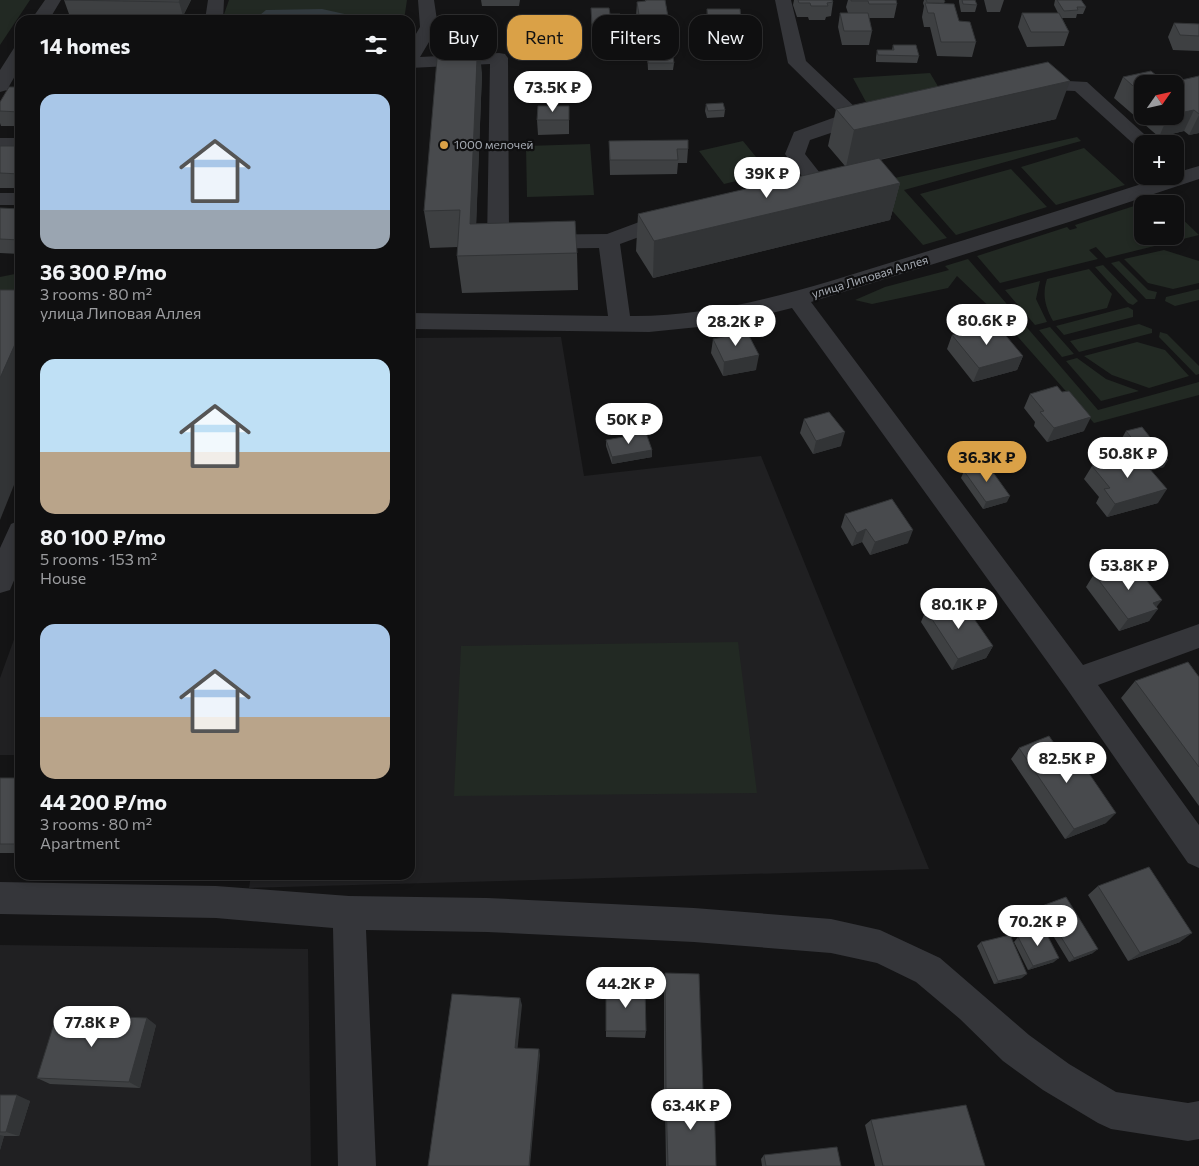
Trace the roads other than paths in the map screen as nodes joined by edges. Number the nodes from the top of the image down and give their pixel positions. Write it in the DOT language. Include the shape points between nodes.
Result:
graph roads {
  1 [pos="53,0"];
  2 [pos="216,0"];
  3 [pos="426,0"];
  4 [pos="783,0"];
  5 [pos="43,15"];
  6 [pos="214,15"];
  7 [pos="415,50"];
  8 [pos="15,60"];
  9 [pos="415,63"];
  10 [pos="1007,84"];
  11 [pos="0,86"];
  12 [pos="15,88"];
  13 [pos="882,111"];
  14 [pos="854,117"];
  15 [pos="1135,135"];
  16 [pos="0,144"];
  17 [pos="15,144"];
  18 [pos="1186,173"];
  19 [pos="779,191"];
  20 [pos="0,199"];
  21 [pos="15,199"];
  22 [pos="692,211"];
  23 [pos="609,242"];
  24 [pos="796,300"];
  25 [pos="415,321"];
  26 [pos="620,324"];
  27 [pos="15,544"];
  28 [pos="0,582"];
  29 [pos="1199,636"];
  30 [pos="1077,680"];
  31 [pos="1199,852"];
  32 [pos="0,898"];
  33 [pos="348,913"];
  34 [pos="1199,1120"];
  35 [pos="356,1166"];
  1 -- 5 [label="street"];
  2 -- 6 [label="street"];
  3 -- 7 [label="street" via="429,27"];
  4 -- 14 [label="street" via="797,63"];
  8 -- 11 [label="street"];
  9 -- 23 [label="street" via="499,58 498,242"];
  10 -- 15 [label="street" via="1080,86"];
  11 -- 12 [label="street"];
  13 -- 14 [label="street"];
  14 -- 19 [label="street" via="801,136 795,154 817,182"];
  16 -- 17 [label="street"];
  18 -- 24 [label="street, улица Липовая Аллея" via="1053,220"];
  20 -- 21 [label="street"];
  22 -- 23 [label="street"];
  23 -- 26 [label="street"];
  24 -- 26 [label="street, улица Липовая Аллея" via="718,318"];
  24 -- 30 [label="street"];
  25 -- 26 [label="street, улица Липовая Аллея"];
  27 -- 28 [label="street"];
  29 -- 30 [label="street"];
  30 -- 31 [label="street"];
  32 -- 33 [label="street" via="216,902"];
  33 -- 34 [label="street" via="487,915 694,925 832,936 880,947 928,970 1016,1048 1111,1110 1188,1122"];
  33 -- 35 [label="street"];
}
